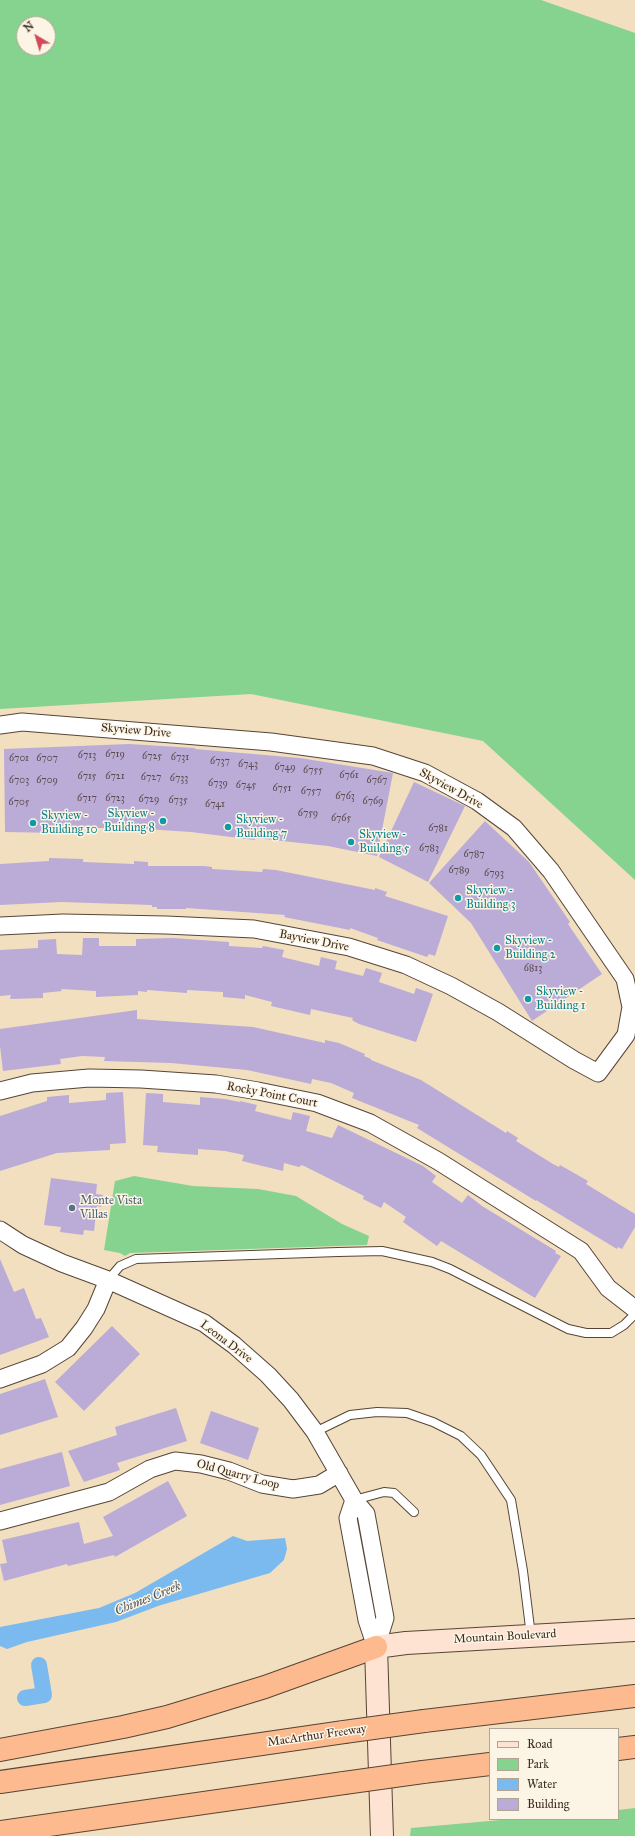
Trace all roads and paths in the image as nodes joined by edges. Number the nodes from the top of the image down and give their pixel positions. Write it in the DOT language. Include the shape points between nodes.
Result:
graph roads {
  1 [pos="0,725"];
  2 [pos="0,926"];
  3 [pos="598,1073"];
  4 [pos="0,1091"];
  5 [pos="0,1230"];
  6 [pos="108,1280"];
  7 [pos="635,1309"];
  8 [pos="635,1314"];
  9 [pos="0,1379"];
  10 [pos="315,1432"];
  11 [pos="339,1473"];
  12 [pos="354,1500"];
  13 [pos="414,1512"];
  14 [pos="0,1521"];
  15 [pos="635,1630"];
  16 [pos="531,1637"];
  17 [pos="376,1647"];
  18 [pos="635,1696"];
  19 [pos="635,1747"];
  20 [pos="619,1749"];
  21 [pos="0,1750"];
  22 [pos="489,1764"];
  23 [pos="0,1782"];
  24 [pos="0,1832"];
  25 [pos="382,1836"];
  1 -- 3 [label="street, Skyview Drive" via="22,722 271,742 374,756 425,773 476,801 514,828 551,872 625,979 631,1007 626,1035"];
  2 -- 3 [label="street, Bayview Drive" via="63,923 254,929 349,947 406,965 451,986"];
  4 -- 7 [label="street, Rocky Point Court" via="32,1083 89,1078 141,1079 216,1084 317,1103 370,1123 438,1161 581,1251 608,1288"];
  5 -- 6 [label="street, Leona Drive" via="23,1245 62,1264"];
  6 -- 8 [label="lane" via="120,1266 136,1259 382,1252 432,1262 450,1269 568,1329 586,1333 611,1333"];
  6 -- 9 [label="street" via="96,1310 68,1348 42,1364"];
  6 -- 10 [label="street, Leona Drive" via="204,1323 234,1345 268,1375"];
  10 -- 11 [label="street, Leona Drive"];
  10 -- 16 [label="lane" via="350,1415 377,1412 407,1413 461,1436 481,1455 511,1500"];
  11 -- 12 [label="street, Leona Drive"];
  11 -- 14 [label="street, Old Quarry Loop" via="319,1485 293,1489 262,1484 229,1471 201,1464 175,1461 150,1469 109,1492"];
  12 -- 13 [label="lane" via="384,1492 394,1493"];
  12 -- 17 [label="street" via="348,1518 367,1620"];
  15 -- 16 [label="main road, Mountain Boulevard"];
  16 -- 17 [label="main road, Mountain Boulevard" via="406,1643"];
  17 -- 21 [label="highway" via="265,1687 167,1717 123,1728"];
  17 -- 25 [label="main road"];
  18 -- 23 [label="highway, MacArthur Freeway, bridge" via="424,1721"];
  19 -- 20 [label="highway"];
  22 -- 24 [label="highway, bridge"];
}
